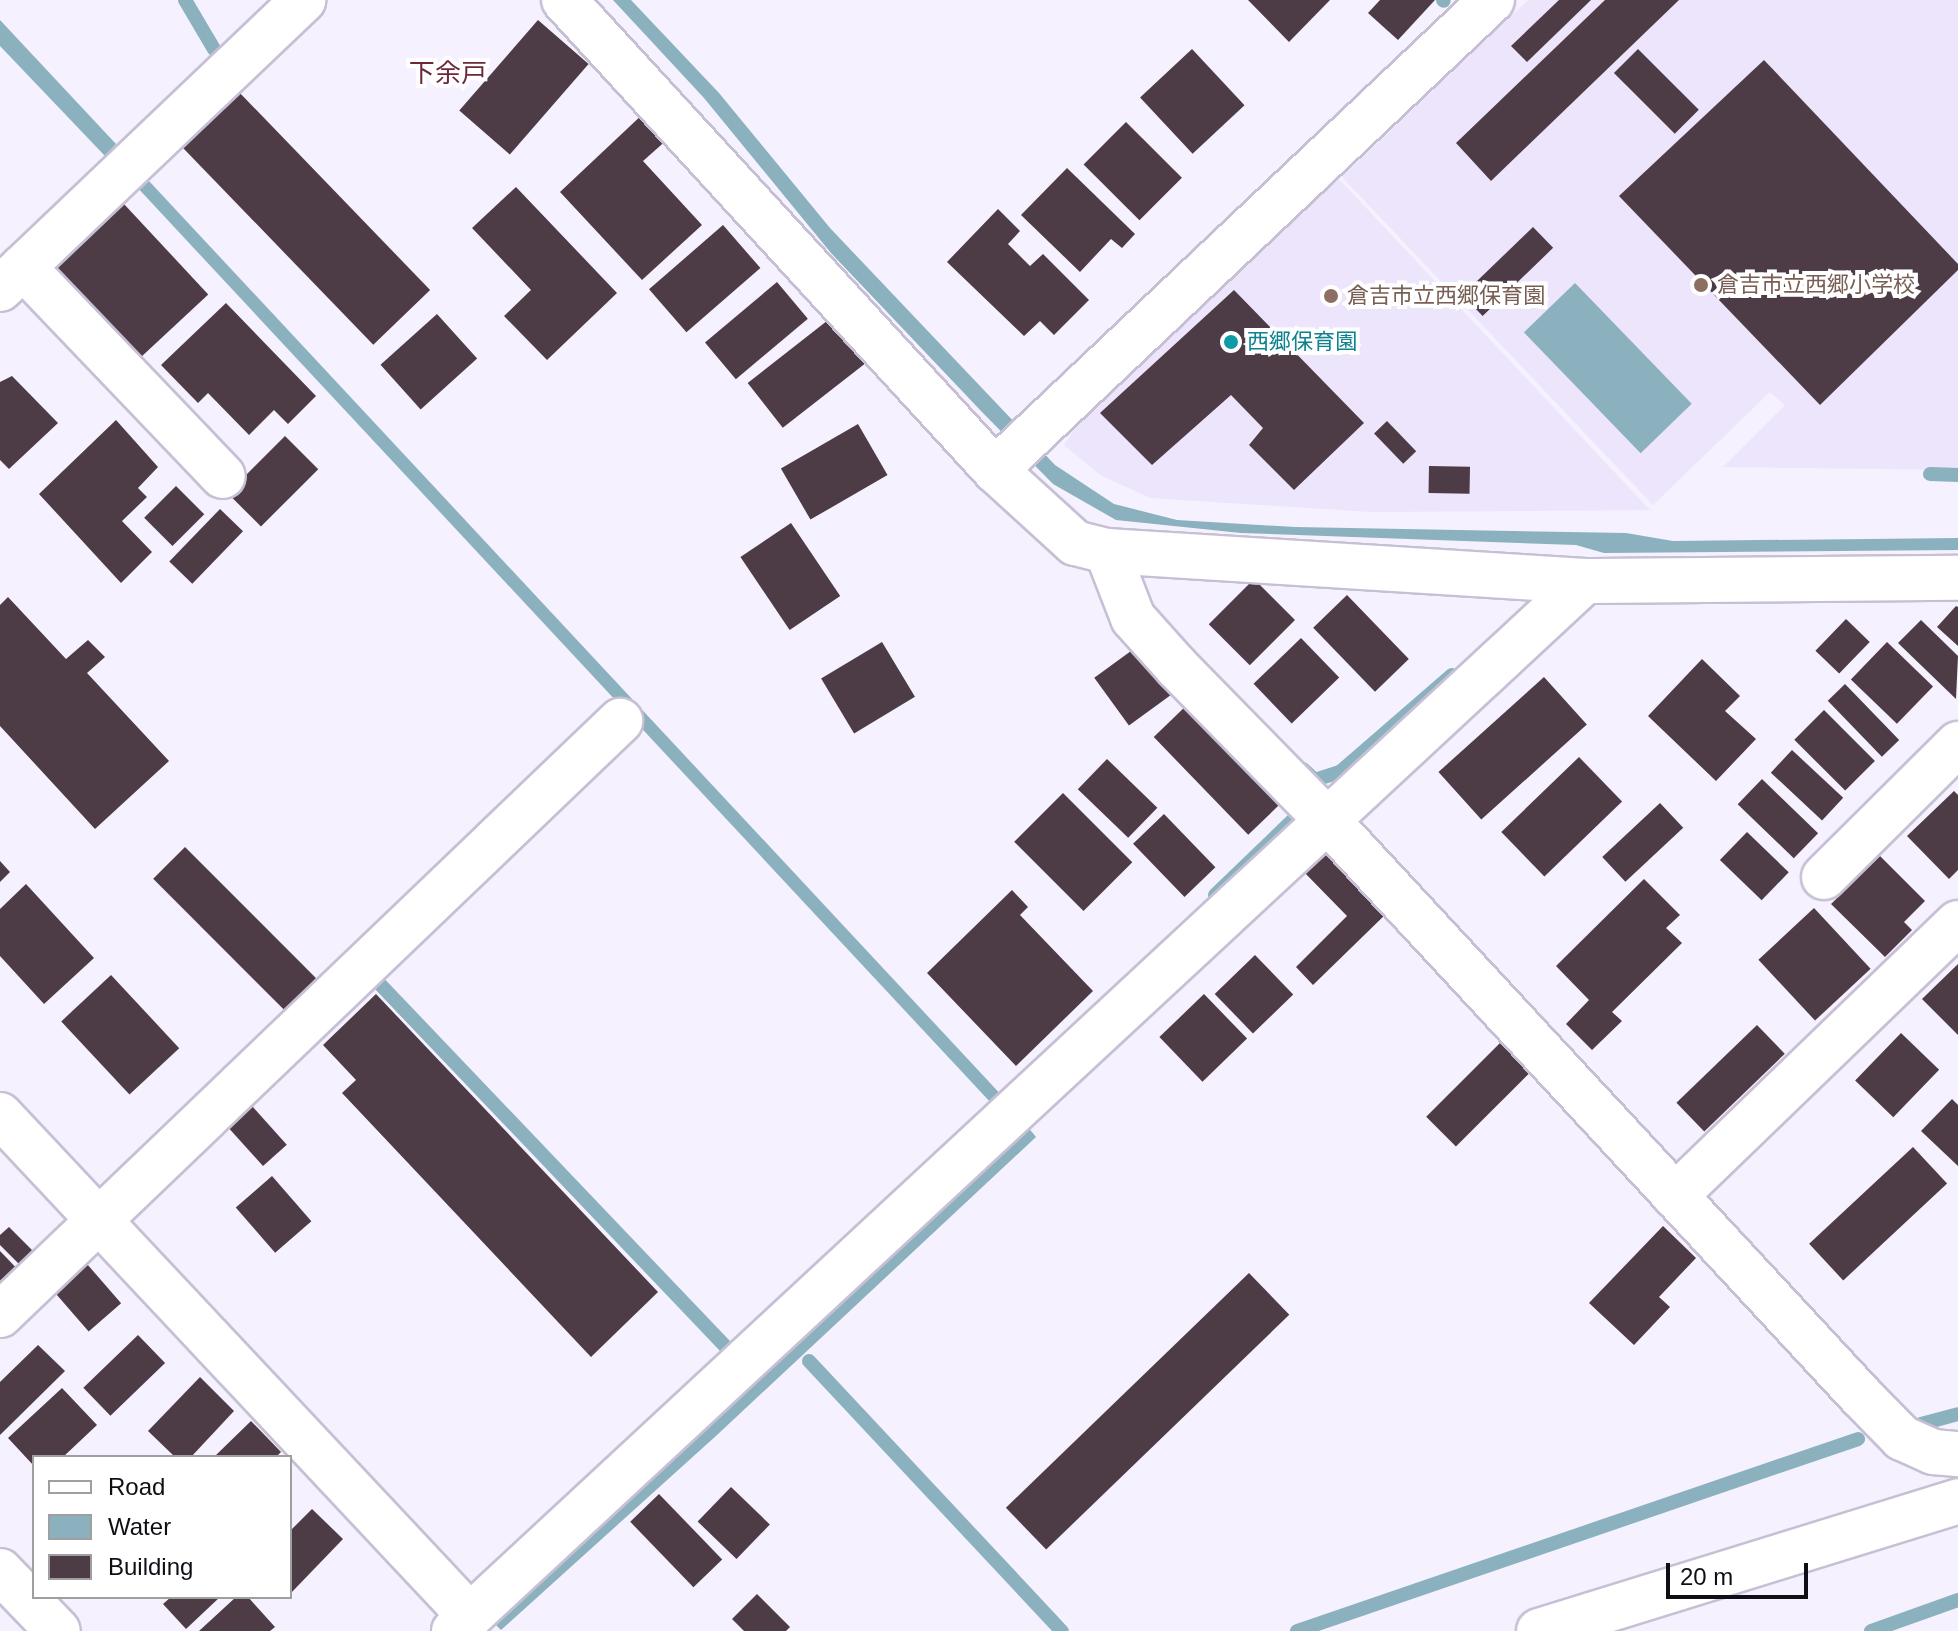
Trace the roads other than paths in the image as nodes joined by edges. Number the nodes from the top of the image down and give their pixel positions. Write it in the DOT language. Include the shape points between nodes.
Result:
graph roads {
  1 [pos="303,0"];
  2 [pos="564,0"];
  3 [pos="1486,2"];
  4 [pos="12,278"];
  5 [pos="995,470"];
  6 [pos="223,476"];
  7 [pos="1107,551"];
  8 [pos="1958,578"];
  9 [pos="1585,581"];
  10 [pos="620,721"];
  11 [pos="1958,744"];
  12 [pos="1327,820"];
  13 [pos="1824,877"];
  14 [pos="1958,923"];
  15 [pos="0,1115"];
  16 [pos="1675,1196"];
  17 [pos="97,1217"];
  18 [pos="0,1315"];
  19 [pos="1958,1454"];
  20 [pos="1958,1501"];
  21 [pos="0,1571"];
  22 [pos="462,1624"];
  23 [pos="58,1631"];
  24 [pos="1539,1631"];
  1 -- 4 [label="street"];
  2 -- 5 [label="street"];
  3 -- 5 [label="street"];
  4 -- 6 [label="street"];
  5 -- 7 [label="street" via="1075,543"];
  7 -- 9 [label="street"];
  7 -- 12 [label="street" via="1133,618"];
  8 -- 9 [label="street"];
  9 -- 12 [label="street"];
  10 -- 17 [label="street"];
  11 -- 13 [label="street"];
  12 -- 16 [label="street"];
  12 -- 22 [label="street"];
  14 -- 16 [label="street"];
  15 -- 17 [label="street"];
  16 -- 19 [label="street" via="1902,1438 1933,1452"];
  17 -- 18 [label="street"];
  17 -- 22 [label="street"];
  20 -- 24 [label="street"];
  21 -- 23 [label="street"];
}
